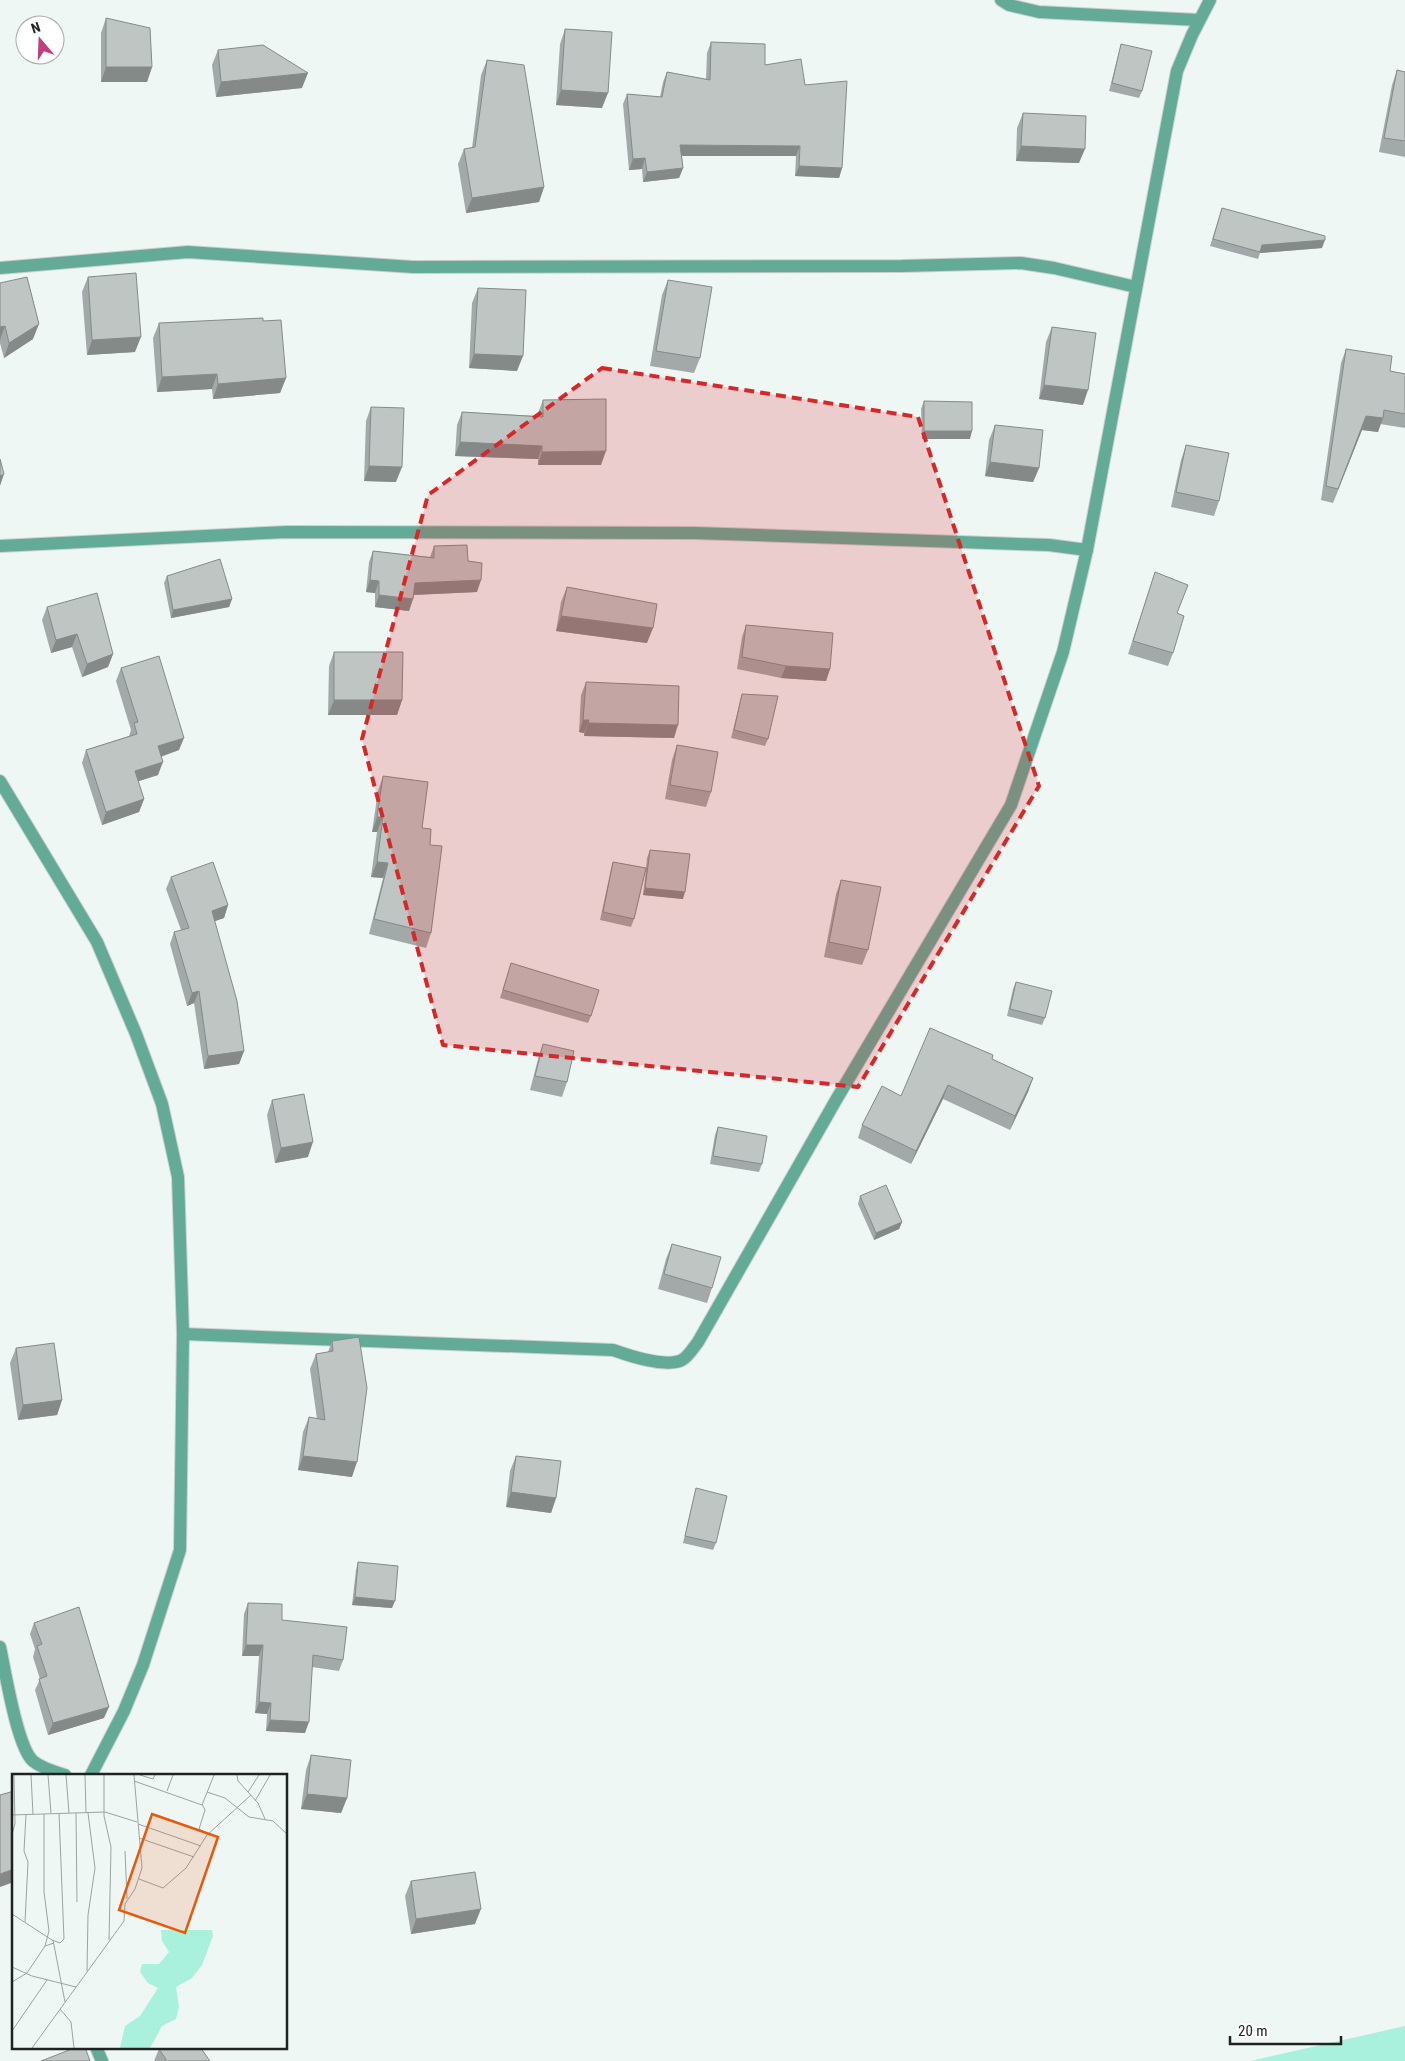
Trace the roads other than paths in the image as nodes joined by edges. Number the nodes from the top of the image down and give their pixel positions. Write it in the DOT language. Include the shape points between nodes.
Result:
graph roads {
  1 [pos="1001,0"];
  2 [pos="1210,0"];
  3 [pos="1199,20"];
  4 [pos="0,268"];
  5 [pos="1136,287"];
  6 [pos="0,546"];
  7 [pos="1087,550"];
  8 [pos="0,781"];
  9 [pos="182,1334"];
  10 [pos="0,1647"];
  11 [pos="61,1774"];
  12 [pos="92,1774"];
  13 [pos="96,2048"];
  14 [pos="102,2061"];
  1 -- 3 [label="street" via="1038,12"];
  2 -- 3 [label="street"];
  3 -- 5 [label="street" via="1177,71"];
  4 -- 5 [label="street" via="188,252 413,267 1021,263"];
  5 -- 7 [label="street"];
  6 -- 7 [label="street" via="287,532 674,533 1048,545"];
  7 -- 9 [label="street" via="1062,652 1011,805 836,1100 715,1315 682,1360 664,1362 636,1358 613,1350"];
  8 -- 9 [label="street" via="97,942 162,1104 178,1177"];
  9 -- 12 [label="street" via="180,1550 143,1664 124,1711"];
  10 -- 11 [label="street" via="21,1738 32,1760"];
  13 -- 14 [label="street"];
}
